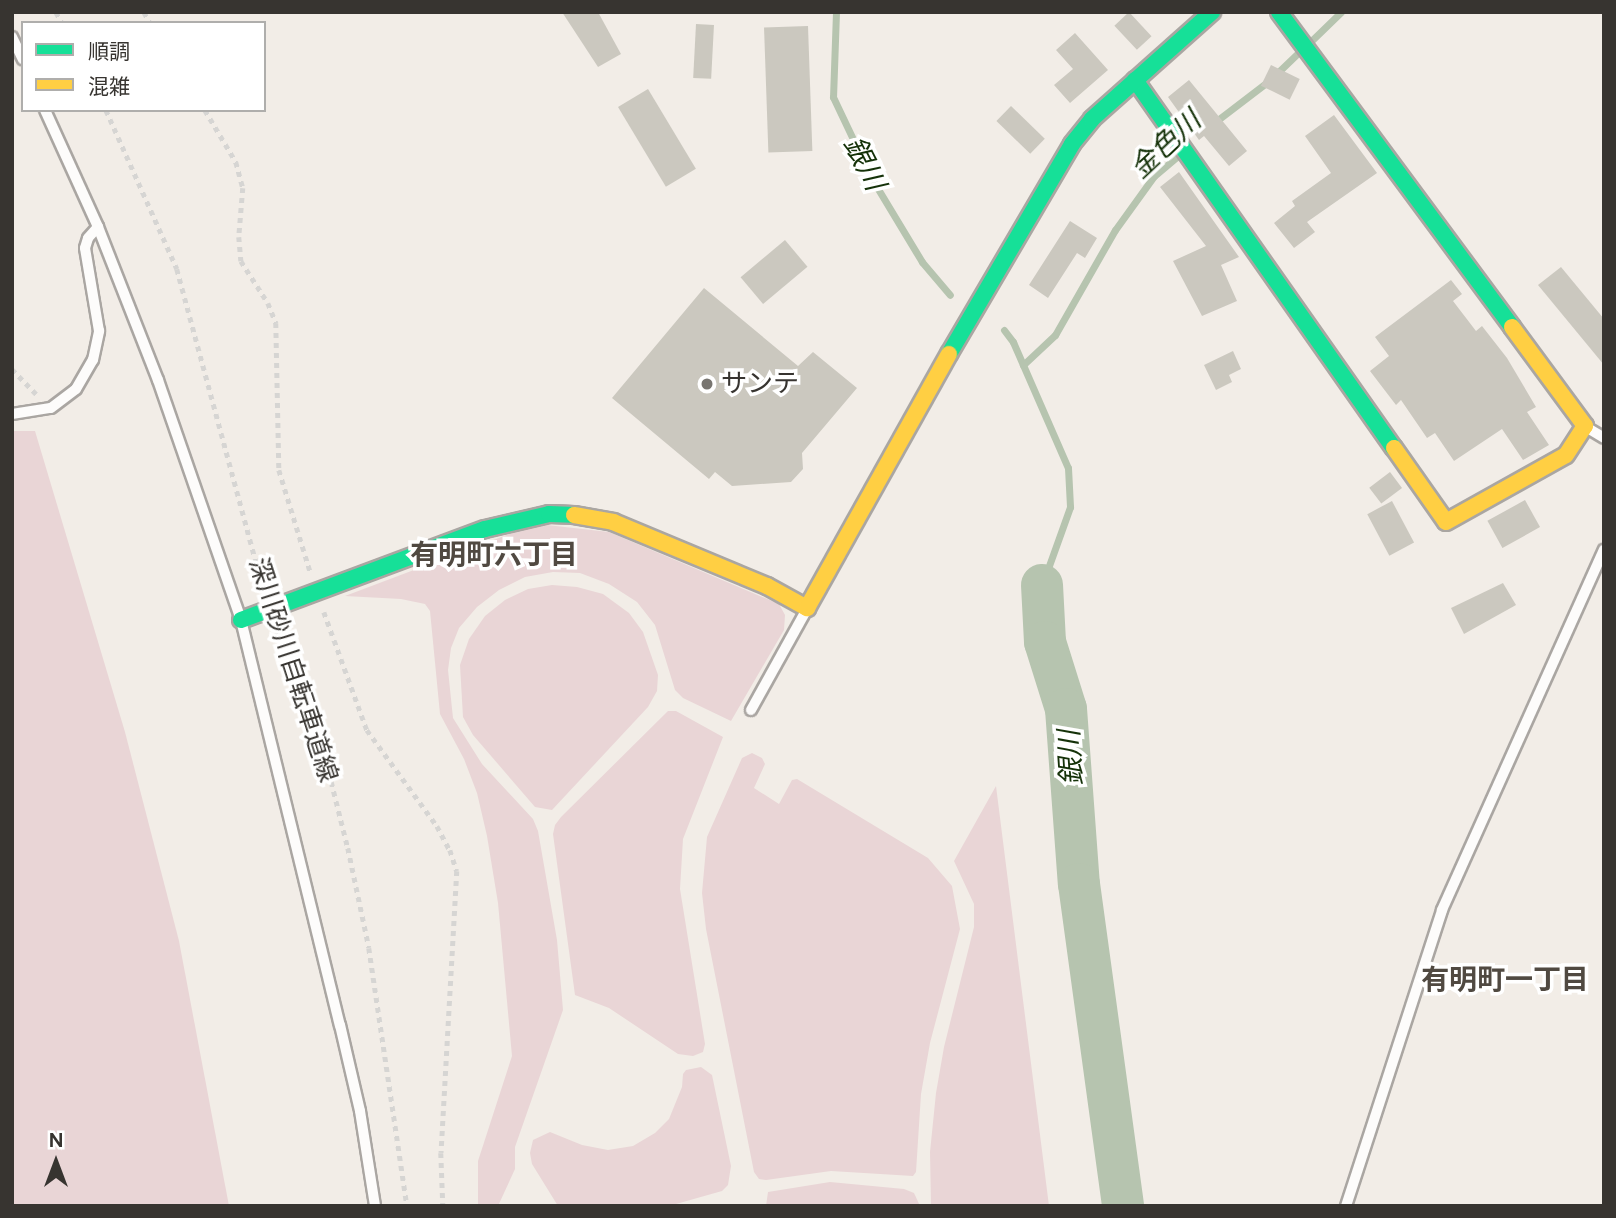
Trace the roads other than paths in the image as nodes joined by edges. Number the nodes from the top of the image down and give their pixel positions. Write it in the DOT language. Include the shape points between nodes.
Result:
graph roads {
  1 [pos="1212,12"];
  2 [pos="1279,12"];
  3 [pos="12,37"];
  4 [pos="21,56"];
  5 [pos="1135,80"];
  6 [pos="46,112"];
  7 [pos="98,227"];
  8 [pos="12,414"];
  9 [pos="1586,426"];
  10 [pos="1604,438"];
  11 [pos="1604,550"];
  12 [pos="807,608"];
  13 [pos="242,620"];
  14 [pos="751,710"];
  15 [pos="376,1206"];
  16 [pos="1346,1206"];
  1 -- 5 [label="street"];
  2 -- 9 [label="street"];
  3 -- 4 [label="lane"];
  5 -- 9 [label="street" via="1446,522 1566,455"];
  5 -- 12 [label="street" via="1072,144"];
  6 -- 7 [label="lane"];
  7 -- 8 [label="lane" via="85,247 99,331 93,360 76,389 51,408"];
  7 -- 13 [label="lane" via="158,380"];
  9 -- 10 [label="lane"];
  11 -- 16 [label="lane" via="1442,910"];
  12 -- 13 [label="street" via="767,586 613,522 549,514 485,529"];
  12 -- 14 [label="lane"];
  13 -- 15 [label="lane" via="360,1111"];
}
